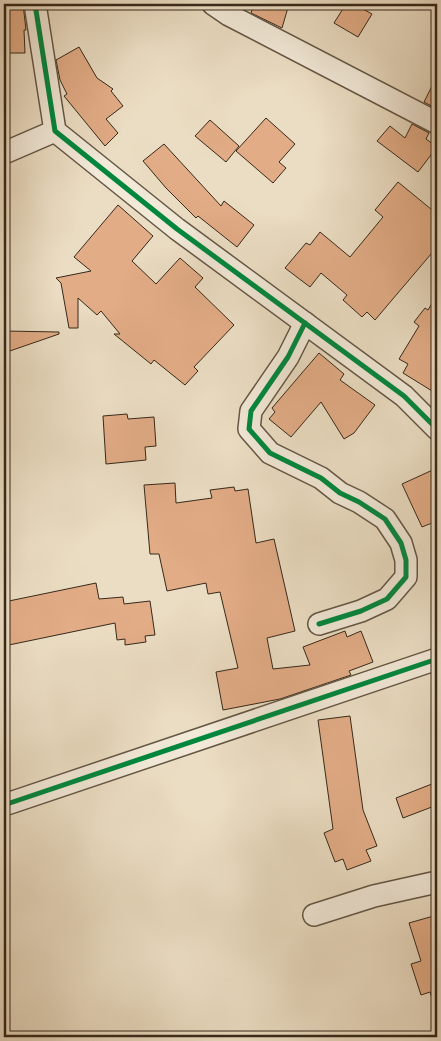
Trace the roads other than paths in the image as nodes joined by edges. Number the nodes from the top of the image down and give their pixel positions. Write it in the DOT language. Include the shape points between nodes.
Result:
graph roads {
  1 [pos="35,4"];
  2 [pos="213,4"];
  3 [pos="437,123"];
  4 [pos="55,132"];
  5 [pos="4,153"];
  6 [pos="305,324"];
  7 [pos="437,428"];
  8 [pos="319,624"];
  9 [pos="437,659"];
  10 [pos="4,805"];
  11 [pos="437,882"];
  12 [pos="314,915"];
  1 -- 4 [label="street"];
  2 -- 3 [label="street"];
  4 -- 5 [label="street"];
  4 -- 6 [label="street" via="177,229"];
  6 -- 7 [label="street" via="404,396"];
  6 -- 8 [label="street" via="288,357 251,411 249,429 270,453 322,478 340,493 385,519 401,543 406,560 406,577 387,599"];
  9 -- 10 [label="street"];
  11 -- 12 [label="street" via="374,896"];
}
